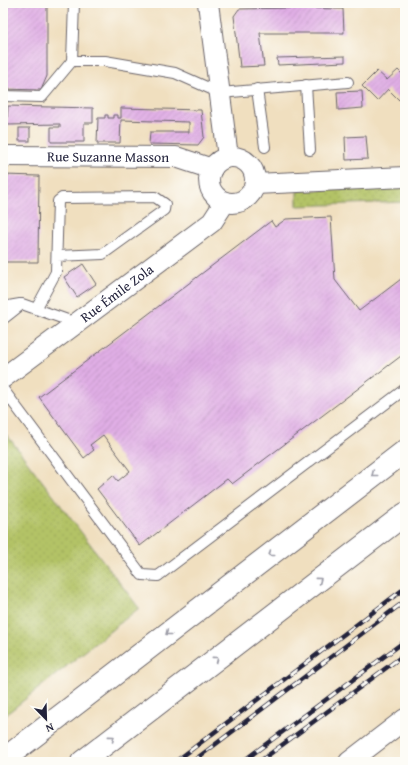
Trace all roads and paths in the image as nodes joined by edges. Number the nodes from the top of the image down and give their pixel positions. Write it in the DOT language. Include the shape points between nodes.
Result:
graph roads {
  1 [pos="74,3"];
  2 [pos="208,3"];
  3 [pos="72,61"];
  4 [pos="348,82"];
  5 [pos="306,85"];
  6 [pos="258,89"];
  7 [pos="220,93"];
  8 [pos="3,96"];
  9 [pos="265,147"];
  10 [pos="310,150"];
  11 [pos="3,156"];
  12 [pos="228,157"];
  13 [pos="212,169"];
  14 [pos="405,177"];
  15 [pos="255,184"];
  16 [pos="225,202"];
  17 [pos="57,256"];
  18 [pos="22,304"];
  19 [pos="3,307"];
  20 [pos="36,309"];
  21 [pos="3,319"];
  22 [pos="76,323"];
  23 [pos="3,378"];
  24 [pos="3,388"];
  25 [pos="405,389"];
  26 [pos="405,451"];
  27 [pos="405,514"];
  28 [pos="405,719"];
  29 [pos="3,760"];
  30 [pos="82,762"];
  31 [pos="349,762"];
  1 -- 3 [label="lane"];
  2 -- 7 [label="street"];
  3 -- 7 [label="lane" via="105,61 175,73"];
  3 -- 8 [label="lane" via="42,96"];
  4 -- 5 [label="lane"];
  5 -- 6 [label="lane"];
  5 -- 10 [label="lane"];
  6 -- 7 [label="lane"];
  6 -- 9 [label="lane"];
  7 -- 12 [label="street"];
  11 -- 13 [label="street, Rue Suzanne Masson" via="176,157"];
  12 -- 13 [label="street"];
  12 -- 15 [label="street" via="242,159 253,169"];
  13 -- 16 [label="street" via="209,175 210,189 219,200"];
  14 -- 15 [label="street"];
  15 -- 16 [label="street" via="241,202"];
  16 -- 22 [label="street, Rue Émile Zola" via="212,222"];
  17 -- 17 [label="lane" via="57,205 62,198 155,197 165,204 164,210 104,254"];
  17 -- 20 [label="lane" via="56,272"];
  18 -- 19 [label="lane"];
  18 -- 20 [label="lane"];
  18 -- 21 [label="lane"];
  20 -- 22 [label="lane"];
  22 -- 23 [label="street, Rue Émile Zola"];
  24 -- 25 [label="lane" via="142,575 158,576"];
  26 -- 29 [label="highway, one-way"];
  30 -- 27 [label="highway, one-way"];
  28 -- 31 [label="street"];
}
